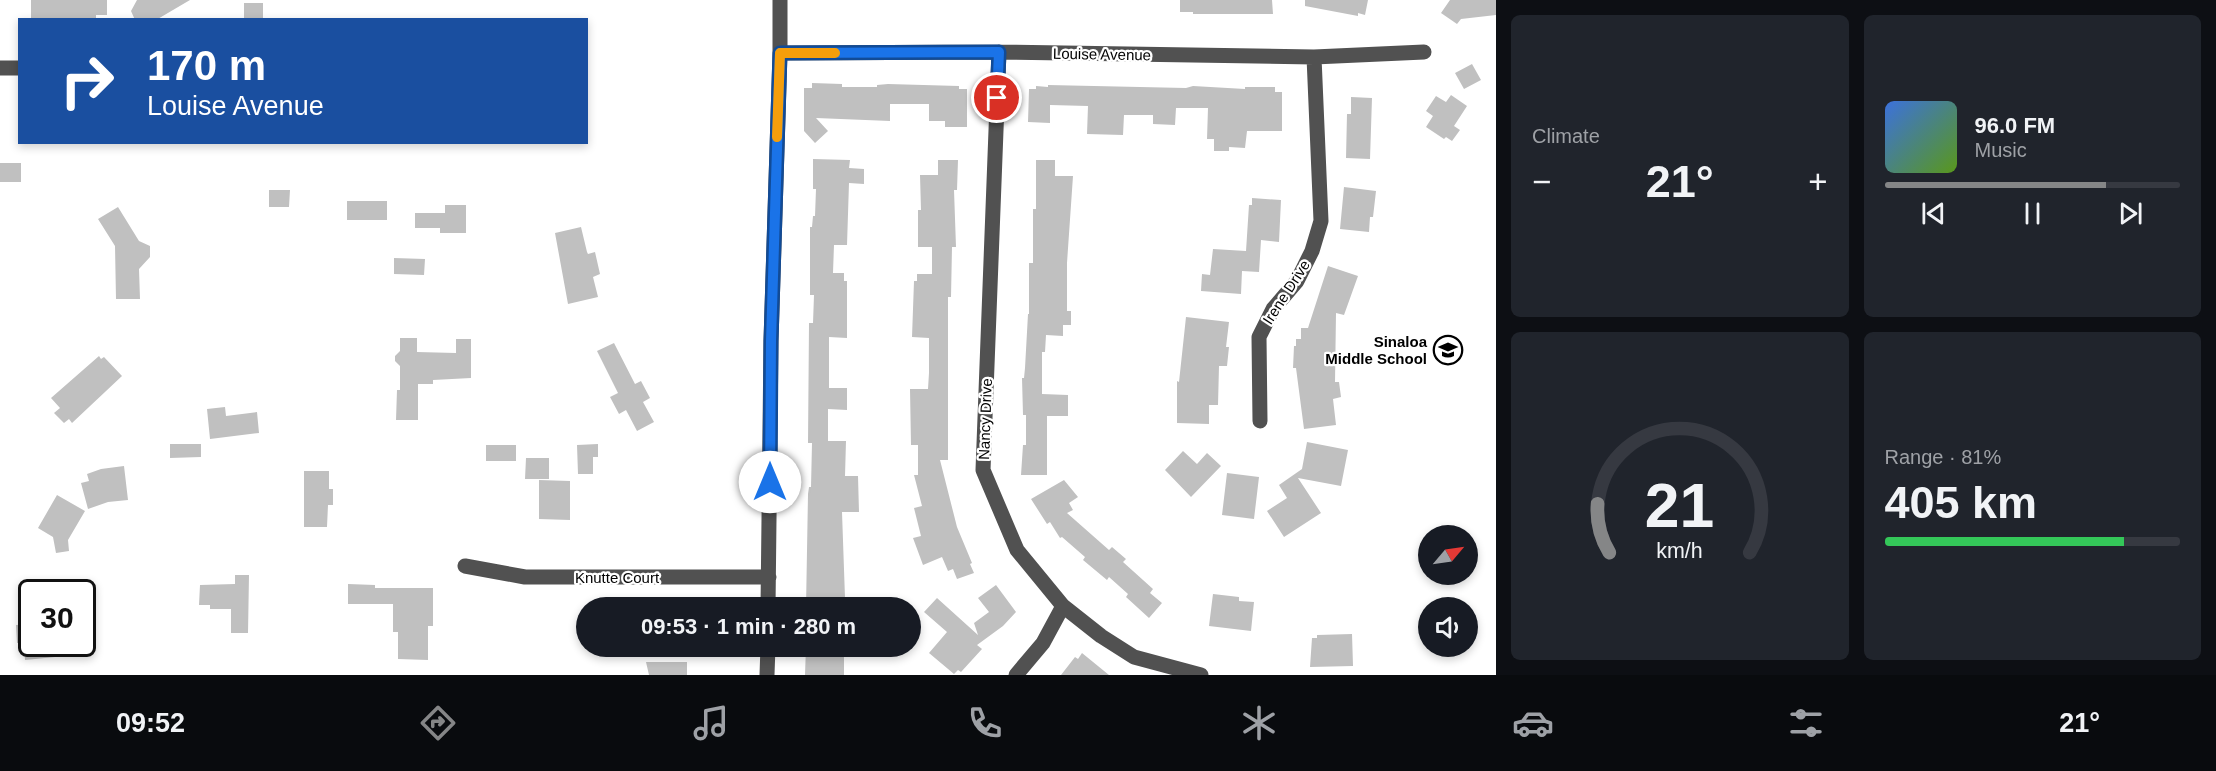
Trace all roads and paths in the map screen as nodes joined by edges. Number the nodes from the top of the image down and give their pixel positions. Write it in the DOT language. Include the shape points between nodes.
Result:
graph roads {
  1 [pos="780,0"];
  2 [pos="999,52"];
  3 [pos="1424,52"];
  4 [pos="780,53"];
  5 [pos="1314,57"];
  6 [pos="0,68"];
  7 [pos="18,68"];
  8 [pos="1260,421"];
  9 [pos="465,566"];
  10 [pos="769,577"];
  11 [pos="768,597"];
  12 [pos="1063,606"];
  13 [pos="768,657"];
  14 [pos="767,675"];
  15 [pos="1016,675"];
  16 [pos="1201,675"];
  1 -- 4 [label="street"];
  2 -- 4 [label="street, Louise Avenue"];
  2 -- 5 [label="street, Louise Avenue"];
  2 -- 12 [label="street, Nancy Drive" via="983,470 1017,550"];
  3 -- 5 [label="street, Louise Avenue"];
  4 -- 10 [label="street"];
  5 -- 8 [label="street, Irene Drive" via="1321,221 1297,281 1273,309 1259,337"];
  6 -- 7 [label="street"];
  9 -- 10 [label="street, Knutte Court" via="525,577"];
  10 -- 11 [label="street"];
  12 -- 15 [label="street" via="1043,643"];
  12 -- 16 [label="street, Nancy Drive" via="1134,657"];
  13 -- 14 [label="street"];
}
